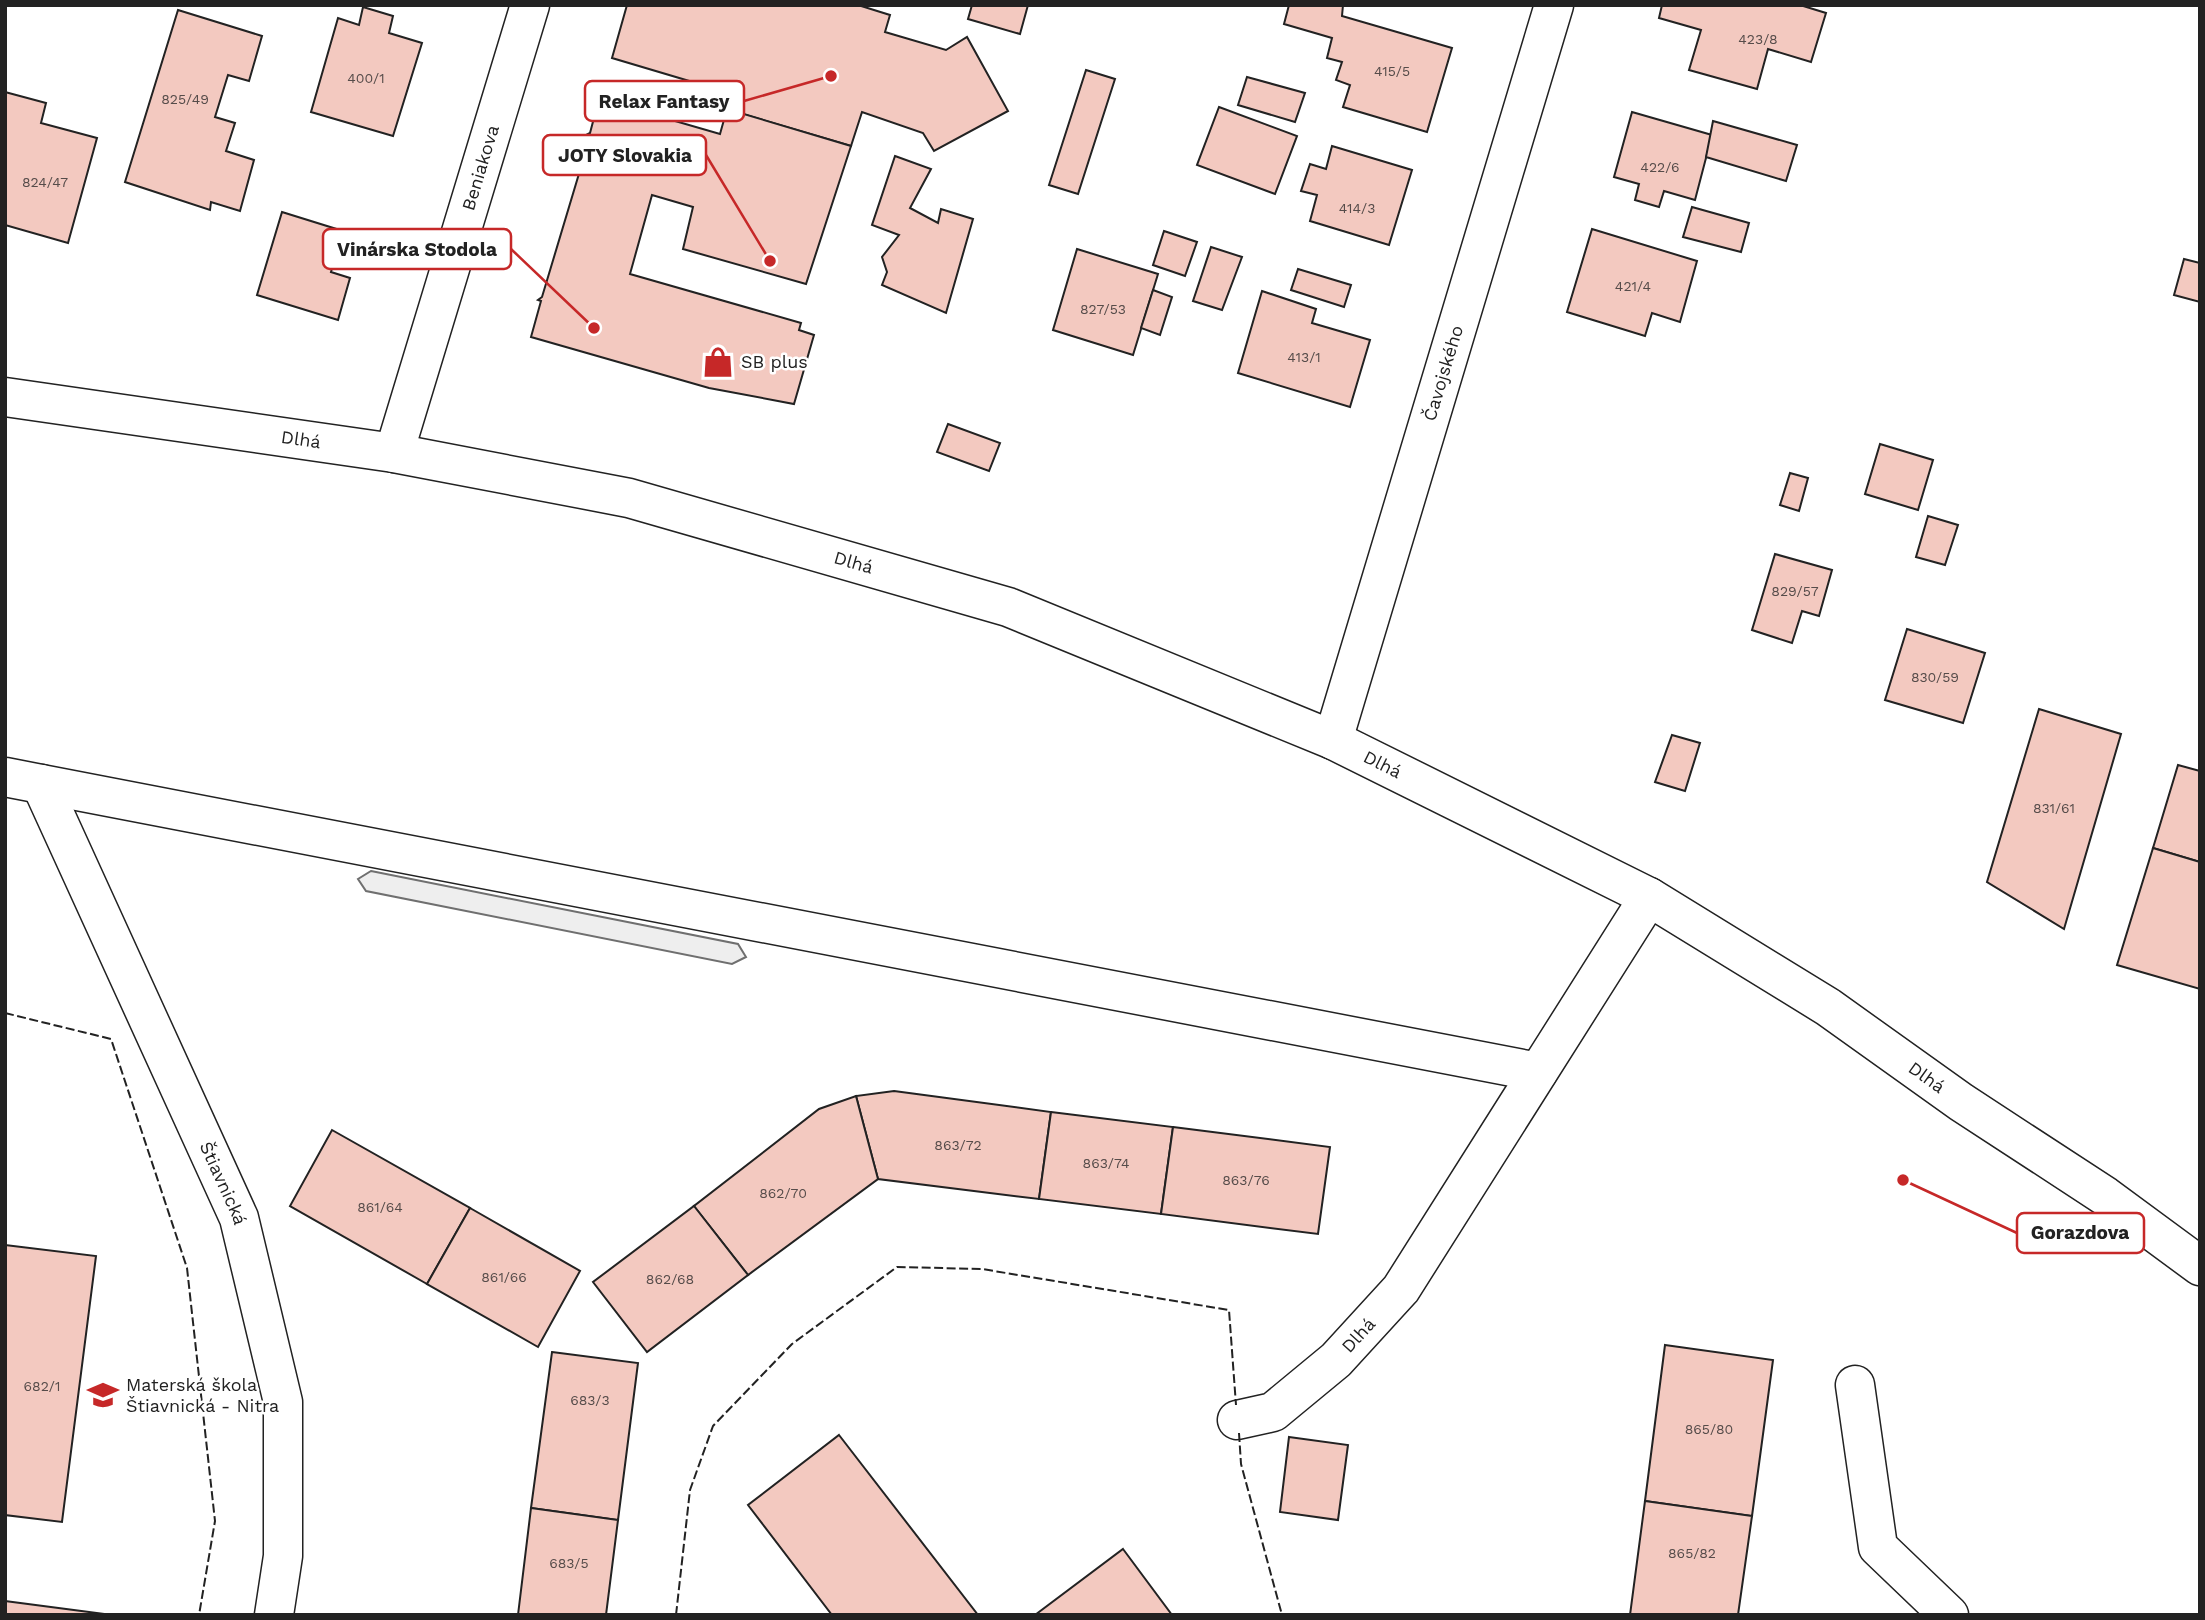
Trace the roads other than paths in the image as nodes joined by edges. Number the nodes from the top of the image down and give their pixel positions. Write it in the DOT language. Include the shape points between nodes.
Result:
graph roads {
  1 [pos="530,5"];
  2 [pos="1554,5"];
  3 [pos="5,397"];
  4 [pos="394,453"];
  5 [pos="1334,740"];
  6 [pos="23,781"];
  7 [pos="1649,897"];
  8 [pos="1538,1072"];
  9 [pos="2200,1266"];
  10 [pos="1855,1385"];
  11 [pos="1237,1420"];
  12 [pos="274,1615"];
  13 [pos="1949,1615"];
  1 -- 4 [label="street, Beniakova"];
  2 -- 5 [label="street, Čavojského"];
  3 -- 4 [label="street, Dlhá"];
  4 -- 5 [label="street, Dlhá" via="629,498 1008,607"];
  5 -- 7 [label="street, Dlhá"];
  6 -- 8 [label="street"];
  6 -- 12 [label="street, Štiavnická" via="239,1218 283,1402 283,1556"];
  7 -- 8 [label="street, Dlhá"];
  7 -- 9 [label="street, Dlhá" via="1828,1007"];
  8 -- 11 [label="street, Dlhá" via="1401,1289 1336,1360 1273,1412"];
  10 -- 13 [label="street" via="1878,1547"];
}
